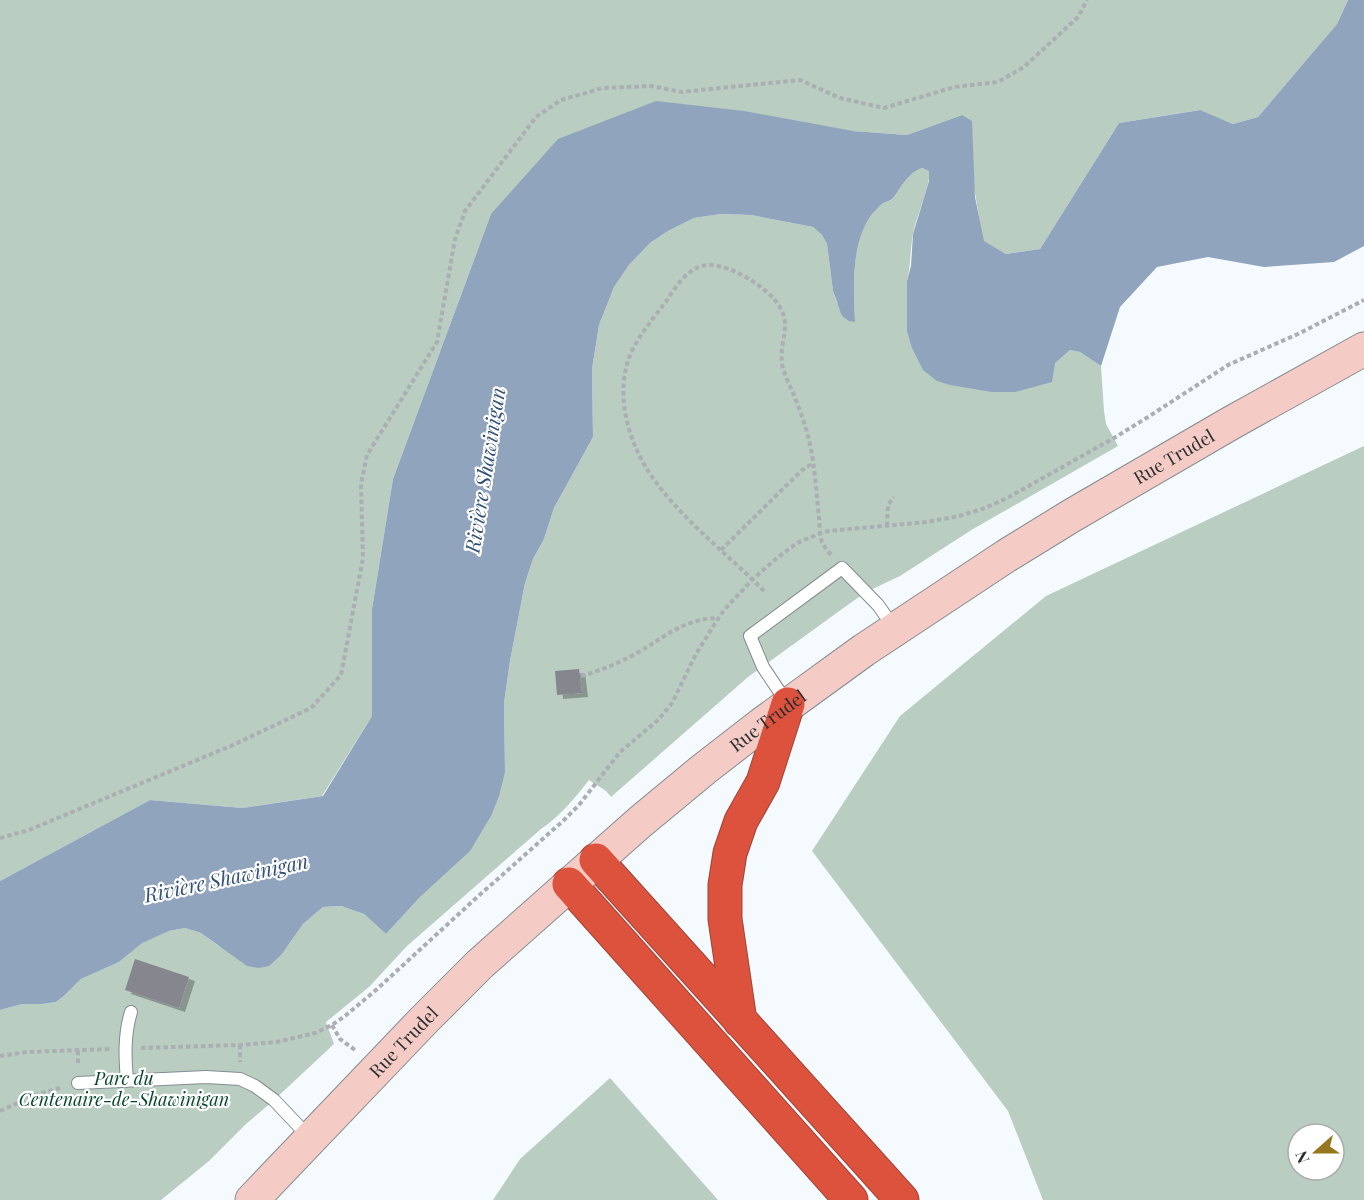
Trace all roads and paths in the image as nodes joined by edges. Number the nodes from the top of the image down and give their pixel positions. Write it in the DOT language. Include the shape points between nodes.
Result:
graph roads {
  1 [pos="1087,0"];
  2 [pos="1364,300"];
  3 [pos="1364,349"];
  4 [pos="813,464"];
  5 [pos="894,497"];
  6 [pos="759,504"];
  7 [pos="763,509"];
  8 [pos="887,526"];
  9 [pos="821,533"];
  10 [pos="721,550"];
  11 [pos="834,558"];
  12 [pos="753,579"];
  13 [pos="764,591"];
  14 [pos="718,618"];
  15 [pos="895,629"];
  16 [pos="581,676"];
  17 [pos="788,704"];
  18 [pos="0,838"];
  19 [pos="596,860"];
  20 [pos="569,884"];
  21 [pos="131,1012"];
  22 [pos="740,1021"];
  23 [pos="332,1025"];
  24 [pos="240,1045"];
  25 [pos="194,1046"];
  26 [pos="78,1051"];
  27 [pos="0,1056"];
  28 [pos="240,1063"];
  29 [pos="378,1069"];
  30 [pos="127,1081"];
  31 [pos="78,1083"];
  32 [pos="61,1087"];
  33 [pos="0,1111"];
  34 [pos="311,1139"];
  35 [pos="252,1200"];
  36 [pos="851,1200"];
  37 [pos="902,1200"];
  1 -- 18 [label="path" via="1078,17 1024,67 998,82 954,87 884,108 840,98 800,80 682,92 650,86 603,88 561,100 536,117 465,211 455,239 437,342 367,455 361,484 363,558 341,675 311,708 253,736 29,830"];
  2 -- 8 [label="path" via="1228,365 1139,423 997,502 959,516"];
  3 -- 15 [label="main road, Rue Trudel" via="1051,528"];
  4 -- 7 [label="path"];
  4 -- 9 [label="path"];
  4 -- 10 [label="path" via="782,362 785,327 779,306 760,286 740,275 715,266 694,269 634,346 626,366 624,403 631,436 646,466 675,504"];
  5 -- 8 [label="path" via="888,505"];
  6 -- 7 [label="path"];
  7 -- 10 [label="path"];
  8 -- 9 [label="path"];
  9 -- 11 [label="path" via="822,544"];
  9 -- 12 [label="path" via="790,548"];
  10 -- 12 [label="path"];
  12 -- 13 [label="path"];
  12 -- 14 [label="path"];
  14 -- 16 [label="path" via="674,629 628,658"];
  14 -- 23 [label="path" via="668,709 620,752 579,805 370,996"];
  15 -- 17 [label="main road, Rue Trudel"];
  15 -- 17 [label="lane" via="878,604 842,568 750,636 763,667"];
  17 -- 19 [label="main road, Rue Trudel"];
  17 -- 22 [label="highway" via="763,782 741,821 726,869 725,919"];
  19 -- 20 [label="main road, Rue Trudel"];
  19 -- 22 [label="highway"];
  20 -- 29 [label="main road, Rue Trudel" via="480,964"];
  20 -- 36 [label="highway"];
  21 -- 30 [label="lane" via="125,1035"];
  22 -- 37 [label="highway"];
  23 -- 24 [label="path" via="287,1041"];
  23 -- 29 [label="path" via="340,1039"];
  24 -- 25 [label="path"];
  24 -- 28 [label="path"];
  26 -- 27 [label="path"];
  29 -- 34 [label="main road, Rue Trudel"];
  30 -- 31 [label="lane"];
  30 -- 34 [label="lane" via="240,1079 274,1100"];
  32 -- 33 [label="path"];
  34 -- 35 [label="main road, Rue Trudel"];
}
